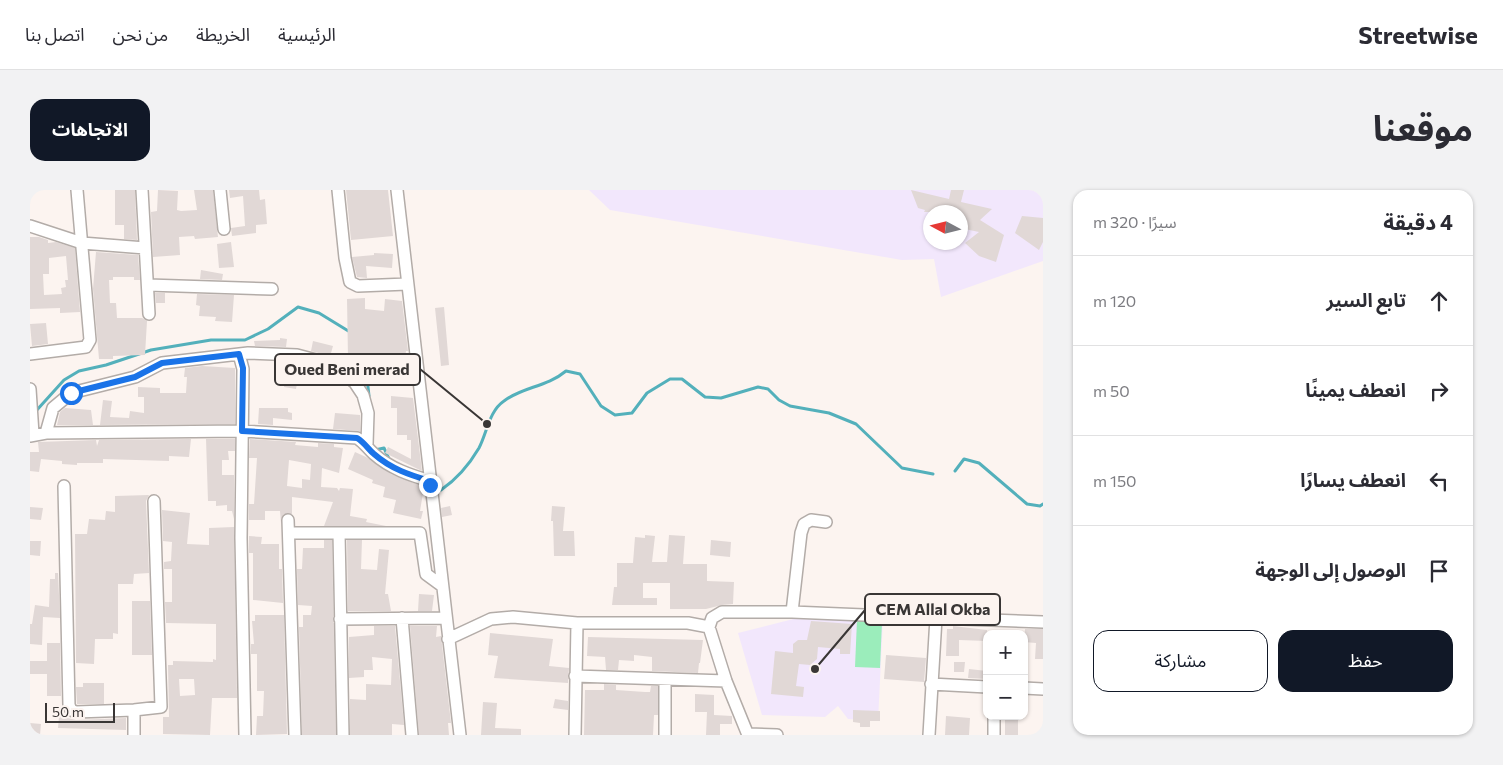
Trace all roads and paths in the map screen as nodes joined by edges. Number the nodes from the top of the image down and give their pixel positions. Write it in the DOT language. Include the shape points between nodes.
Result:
graph roads {
  1 [pos="77,190"];
  2 [pos="142,190"];
  3 [pos="220,190"];
  4 [pos="338,190"];
  5 [pos="397,190"];
  6 [pos="30,226"];
  7 [pos="224,229"];
  8 [pos="82,243"];
  9 [pos="145,248"];
  10 [pos="407,284"];
  11 [pos="148,285"];
  12 [pos="272,289"];
  13 [pos="149,314"];
  14 [pos="30,354"];
  15 [pos="239,354"];
  16 [pos="30,389"];
  17 [pos="242,431"];
  18 [pos="46,433"];
  19 [pos="32,435"];
  20 [pos="367,444"];
  21 [pos="430,481"];
  22 [pos="64,486"];
  23 [pos="154,501"];
  24 [pos="288,520"];
  25 [pos="826,522"];
  26 [pos="289,533"];
  27 [pos="339,533"];
  28 [pos="442,585"];
  29 [pos="792,612"];
  30 [pos="402,618"];
  31 [pos="445,618"];
  32 [pos="936,618"];
  33 [pos="340,619"];
  34 [pos="1043,622"];
  35 [pos="577,623"];
  36 [pos="709,627"];
  37 [pos="448,639"];
  38 [pos="575,676"];
  39 [pos="665,679"];
  40 [pos="726,681"];
  41 [pos="931,684"];
  42 [pos="983,687"];
  43 [pos="1028,688"];
  44 [pos="1043,689"];
  45 [pos="134,710"];
  46 [pos="994,720"];
  47 [pos="748,734"];
  48 [pos="134,735"];
  49 [pos="245,735"];
  50 [pos="295,735"];
  51 [pos="343,735"];
  52 [pos="412,735"];
  53 [pos="460,735"];
  54 [pos="575,735"];
  55 [pos="665,735"];
  56 [pos="777,735"];
  57 [pos="929,735"];
  58 [pos="994,735"];
  1 -- 8 [label="street"];
  2 -- 9 [label="street"];
  3 -- 7 [label="street"];
  4 -- 10 [label="street" via="344,258 350,282 358,286"];
  5 -- 10 [label="street"];
  6 -- 8 [label="street"];
  8 -- 9 [label="street"];
  8 -- 14 [label="street" via="88,344 86,347"];
  9 -- 11 [label="street"];
  10 -- 21 [label="street"];
  11 -- 12 [label="street"];
  11 -- 13 [label="street"];
  15 -- 17 [label="street" via="243,368"];
  15 -- 18 [label="street" via="162,363 135,377 71,393 53,408"];
  15 -- 20 [label="street" via="297,356 335,365 363,395 368,413"];
  16 -- 19 [label="street"];
  17 -- 18 [label="street"];
  17 -- 20 [label="street" via="357,438"];
  17 -- 49 [label="street"];
  18 -- 19 [label="street"];
  20 -- 21 [label="street" via="373,453 400,472"];
  21 -- 28 [label="street"];
  22 -- 45 [label="street" via="69,704 76,712"];
  23 -- 45 [label="street" via="161,703 158,709"];
  24 -- 26 [label="street"];
  25 -- 29 [label="street" via="811,520 804,524"];
  26 -- 27 [label="street"];
  26 -- 50 [label="street"];
  27 -- 28 [label="street" via="420,533 426,574"];
  27 -- 33 [label="street"];
  28 -- 31 [label="street"];
  29 -- 32 [label="street"];
  29 -- 36 [label="street" via="722,612 712,618"];
  30 -- 31 [label="street"];
  30 -- 33 [label="street"];
  30 -- 52 [label="street"];
  31 -- 37 [label="street"];
  32 -- 34 [label="street"];
  32 -- 41 [label="street"];
  33 -- 51 [label="street"];
  35 -- 36 [label="street" via="688,623"];
  35 -- 37 [label="street" via="513,617 491,620"];
  35 -- 38 [label="street"];
  36 -- 40 [label="street"];
  37 -- 53 [label="street"];
  38 -- 39 [label="street"];
  38 -- 54 [label="street"];
  39 -- 40 [label="street"];
  39 -- 55 [label="street"];
  40 -- 47 [label="street"];
  41 -- 42 [label="street"];
  41 -- 57 [label="street"];
  43 -- 44 [label="street"];
  45 -- 48 [label="street"];
  46 -- 58 [label="street"];
  47 -- 56 [label="street"];
}
